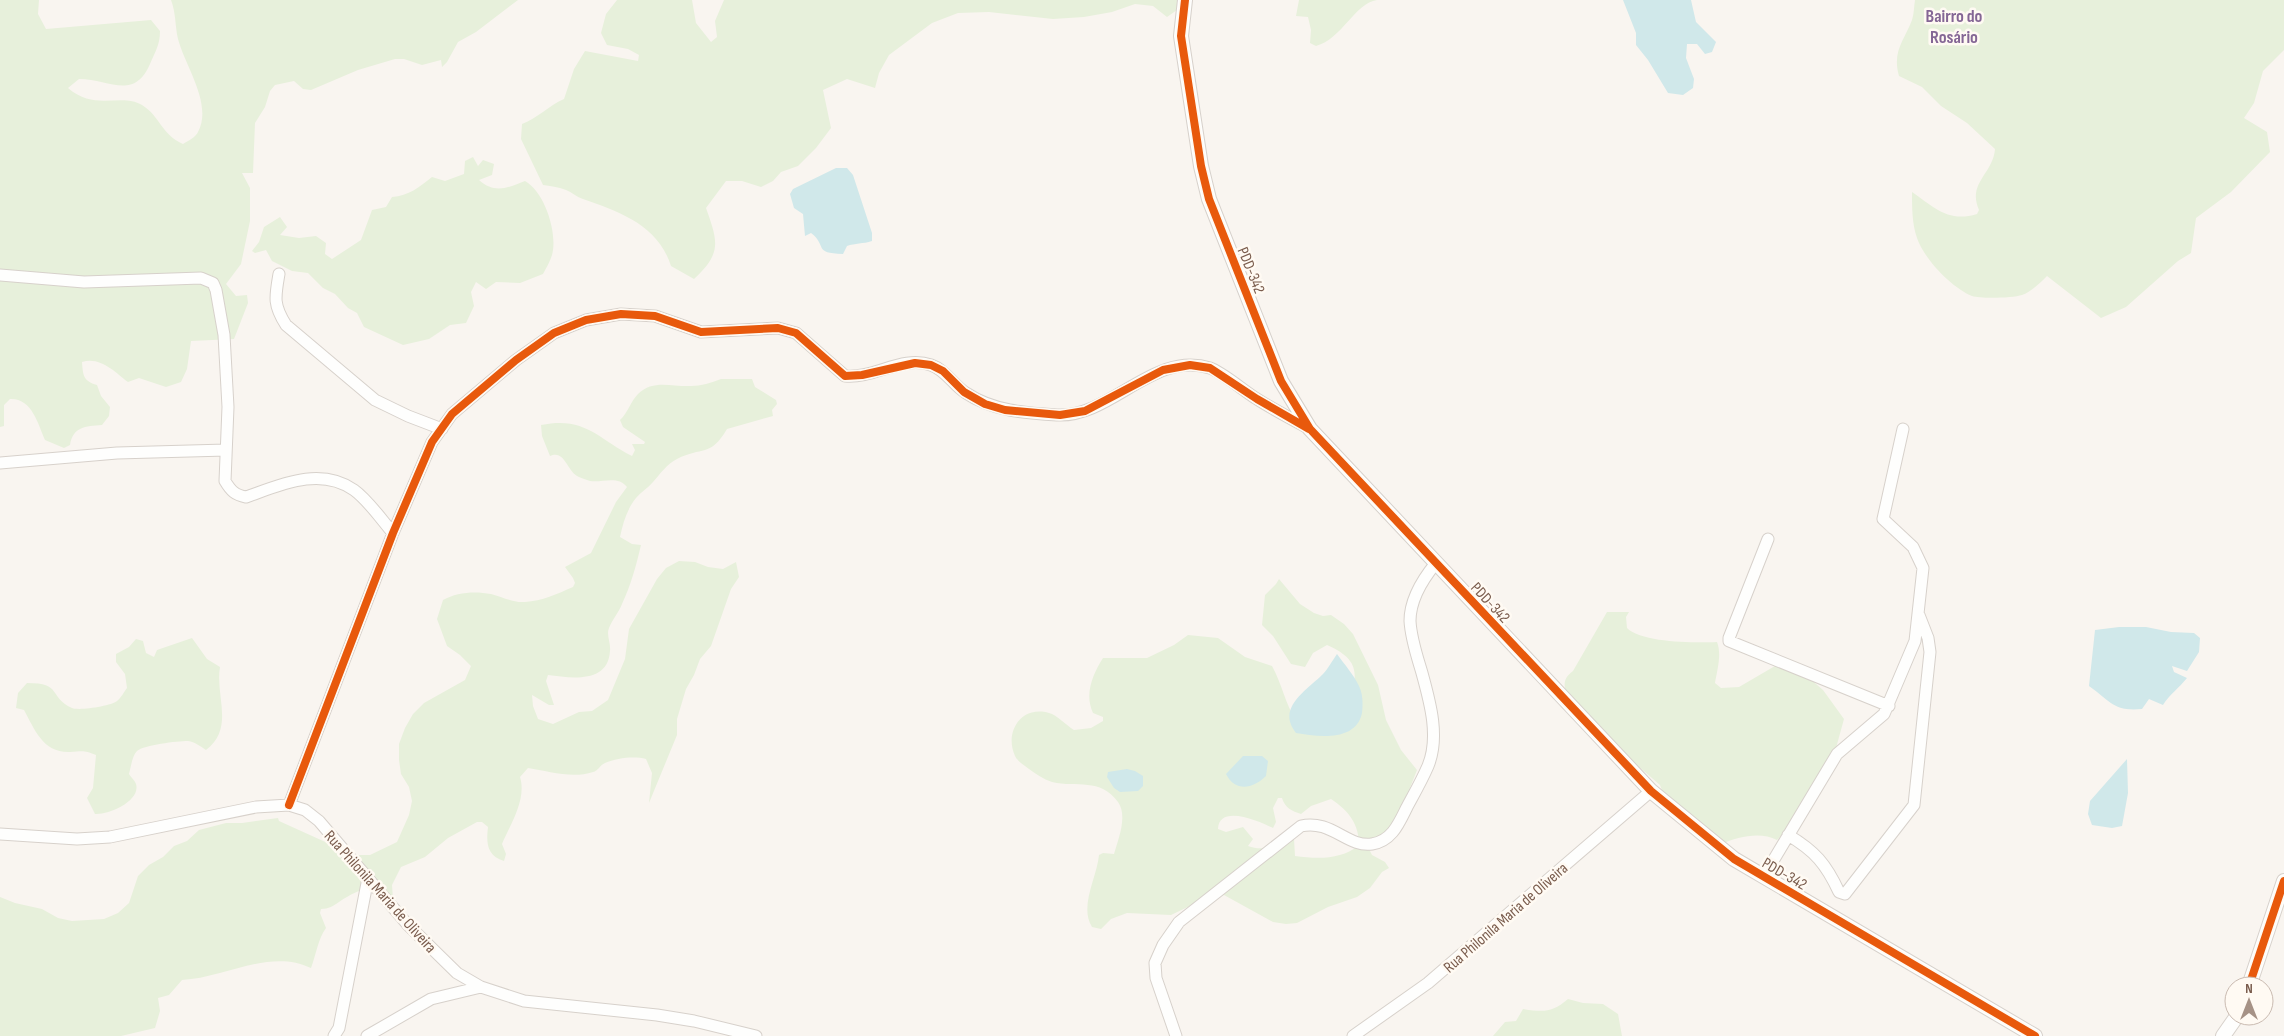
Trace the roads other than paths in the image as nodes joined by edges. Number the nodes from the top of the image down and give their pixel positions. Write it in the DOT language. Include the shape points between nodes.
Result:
graph roads {
  1 [pos="1185,0"];
  2 [pos="278,274"];
  3 [pos="0,275"];
  4 [pos="1903,428"];
  5 [pos="442,429"];
  6 [pos="1310,429"];
  7 [pos="226,450"];
  8 [pos="0,463"];
  9 [pos="393,533"];
  10 [pos="1768,539"];
  11 [pos="1436,563"];
  12 [pos="1919,613"];
  13 [pos="1889,706"];
  14 [pos="1651,790"];
  15 [pos="289,805"];
  16 [pos="0,834"];
  17 [pos="1788,835"];
  18 [pos="1764,876"];
  19 [pos="368,878"];
  20 [pos="2284,881"];
  21 [pos="2252,976"];
  22 [pos="481,987"];
  23 [pos="334,1036"];
  24 [pos="367,1036"];
  25 [pos="756,1036"];
  26 [pos="1176,1036"];
  27 [pos="1353,1036"];
  28 [pos="2035,1036"];
  1 -- 6 [label="street, PDD-342 / PDD-342" via="1181,36 1209,199 1281,381"];
  2 -- 5 [label="street" via="277,311 286,325 375,400"];
  3 -- 7 [label="street" via="84,282 201,278 213,283 224,335 228,407"];
  4 -- 12 [label="street" via="1883,519 1920,557 1923,568"];
  5 -- 6 [label="street" via="452,414 487,383 554,333 586,320 621,314 655,316 701,332 778,328 796,333 846,376 915,362 931,364 964,392 984,404 1005,410 1060,415 1085,411 1163,370 1190,365 1210,368"];
  5 -- 9 [label="street" via="432,442"];
  6 -- 11 [label="street, PDD-342 / PDD-342"];
  7 -- 8 [label="street" via="117,453"];
  7 -- 9 [label="street" via="225,482 237,496 246,497 298,479 340,482 355,490"];
  9 -- 15 [label="street"];
  10 -- 13 [label="street" via="1729,642"];
  11 -- 14 [label="street, PDD-342 / PDD-342"];
  11 -- 26 [label="street" via="1422,580 1410,620 1433,724 1433,747 1428,765 1397,828 1387,838 1372,844 1362,843 1319,824 1300,826 1179,922 1155,963 1156,978"];
  12 -- 13 [label="street" via="1915,640"];
  12 -- 17 [label="street" via="1930,652 1914,805 1846,894 1839,892 1826,865 1806,846"];
  13 -- 17 [label="street" via="1869,729 1837,754"];
  14 -- 18 [label="street, PDD-342 / PDD-342" via="1734,859"];
  14 -- 27 [label="street, Rua Philonila Maria de Oliveira" via="1428,983"];
  15 -- 16 [label="street, Rua Philonila Maria de Oliveira" via="256,807 110,837 77,839"];
  15 -- 19 [label="street, Rua Philonila Maria de Oliveira" via="305,810 319,821"];
  17 -- 18 [label="street"];
  18 -- 28 [label="street, PDD-342 / PDD-342"];
  19 -- 22 [label="street, Rua Philonila Maria de Oliveira" via="408,925 457,973"];
  19 -- 23 [label="street" via="339,1028"];
  20 -- 21 [label="street"];
  22 -- 24 [label="street" via="431,999"];
  22 -- 25 [label="street, Rua Philonila Maria de Oliveira" via="524,1001 657,1015"];
}
